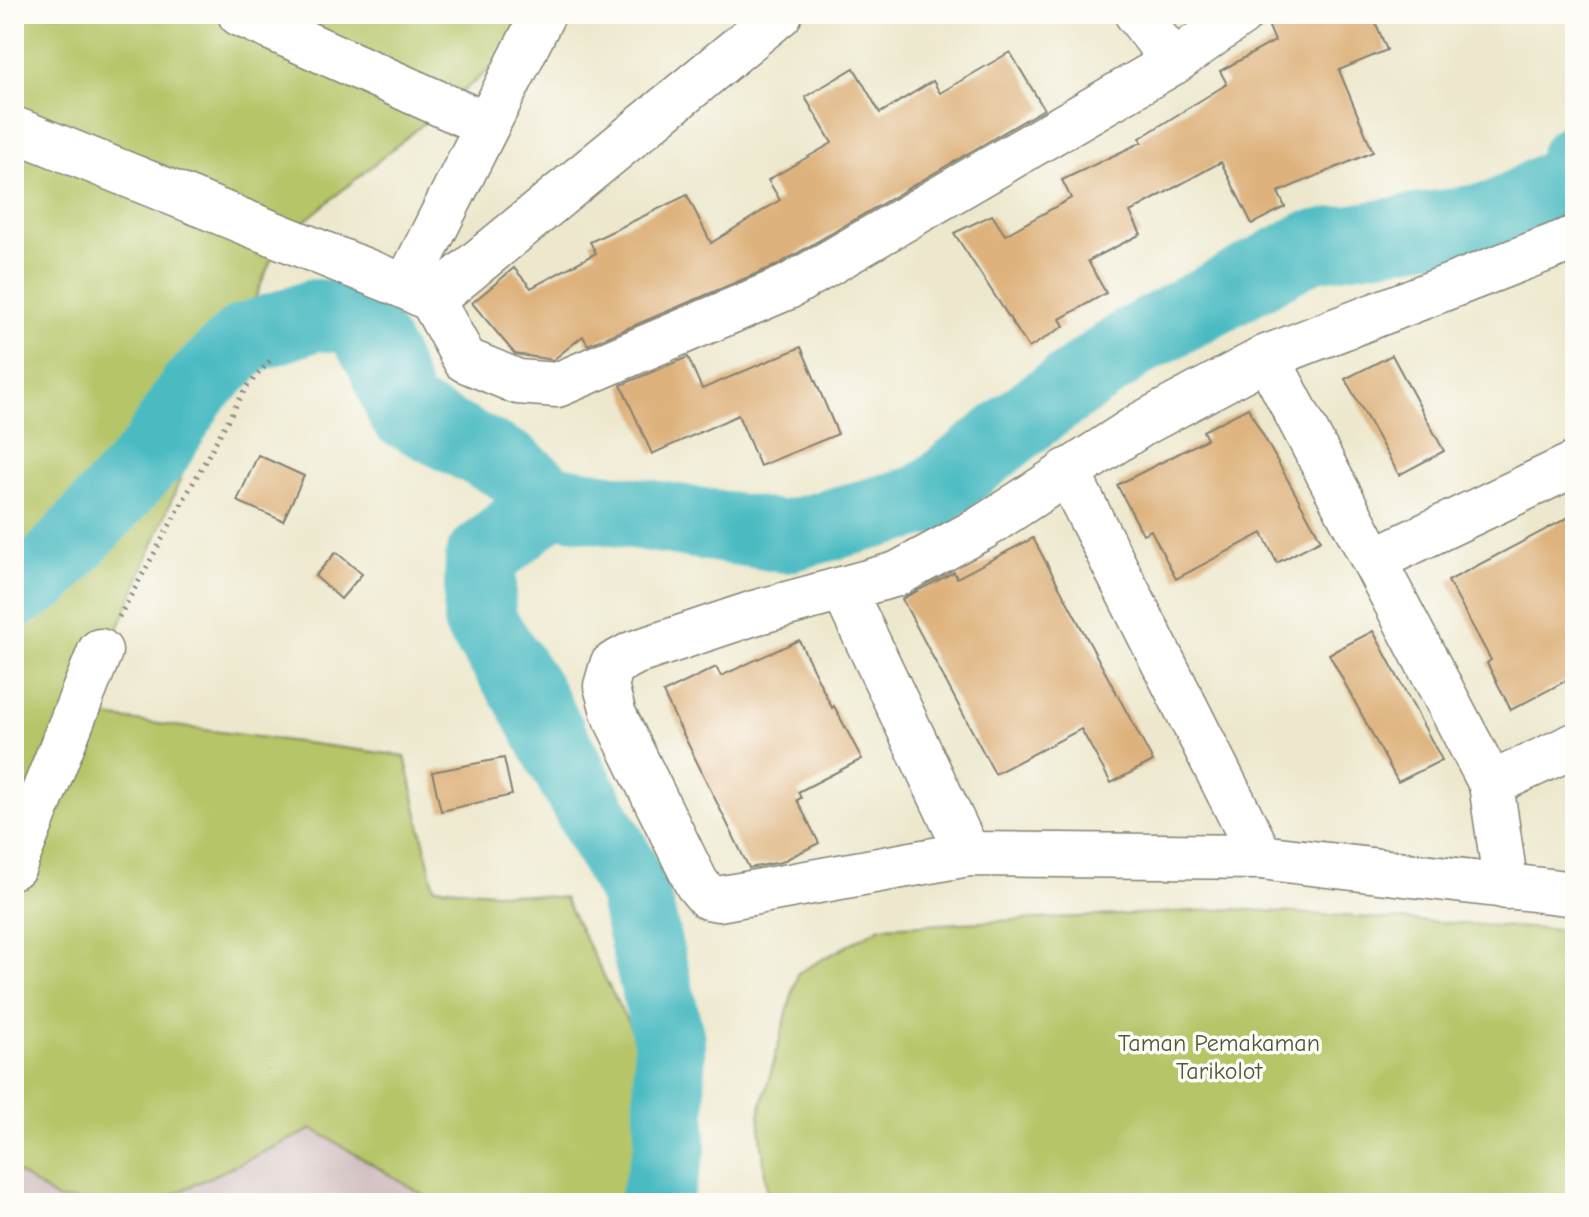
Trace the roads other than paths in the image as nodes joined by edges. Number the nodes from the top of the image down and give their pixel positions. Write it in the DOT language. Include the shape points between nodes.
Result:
graph roads {
  1 [pos="240,14"];
  2 [pos="543,14"];
  3 [pos="780,14"];
  4 [pos="1137,14"];
  5 [pos="1241,14"];
  6 [pos="1174,62"];
  7 [pos="487,125"];
  8 [pos="14,129"];
  9 [pos="1575,238"];
  10 [pos="419,294"];
  11 [pos="1267,357"];
  12 [pos="1575,464"];
  13 [pos="1067,471"];
  14 [pos="1374,560"];
  15 [pos="844,591"];
  16 [pos="100,651"];
  17 [pos="1575,745"];
  18 [pos="1491,784"];
  19 [pos="968,854"];
  20 [pos="1261,857"];
  21 [pos="14,866"];
  22 [pos="1506,887"];
  23 [pos="1575,894"];
  1 -- 7 [label="street"];
  2 -- 7 [label="street"];
  3 -- 10 [label="street"];
  4 -- 6 [label="street"];
  5 -- 6 [label="street"];
  6 -- 10 [label="street" via="788,287 557,385 518,382 465,360"];
  7 -- 10 [label="street"];
  8 -- 10 [label="street"];
  9 -- 11 [label="street"];
  11 -- 13 [label="street"];
  11 -- 14 [label="street"];
  12 -- 14 [label="street"];
  13 -- 15 [label="street" via="970,535 897,574"];
  13 -- 20 [label="street"];
  14 -- 18 [label="street"];
  15 -- 19 [label="street"];
  15 -- 19 [label="street" via="754,613 634,653 612,665 606,686 614,715 708,897 731,898"];
  16 -- 21 [label="street"];
  17 -- 18 [label="street"];
  18 -- 22 [label="street"];
  19 -- 20 [label="street"];
  20 -- 22 [label="street"];
  22 -- 23 [label="street"];
}
